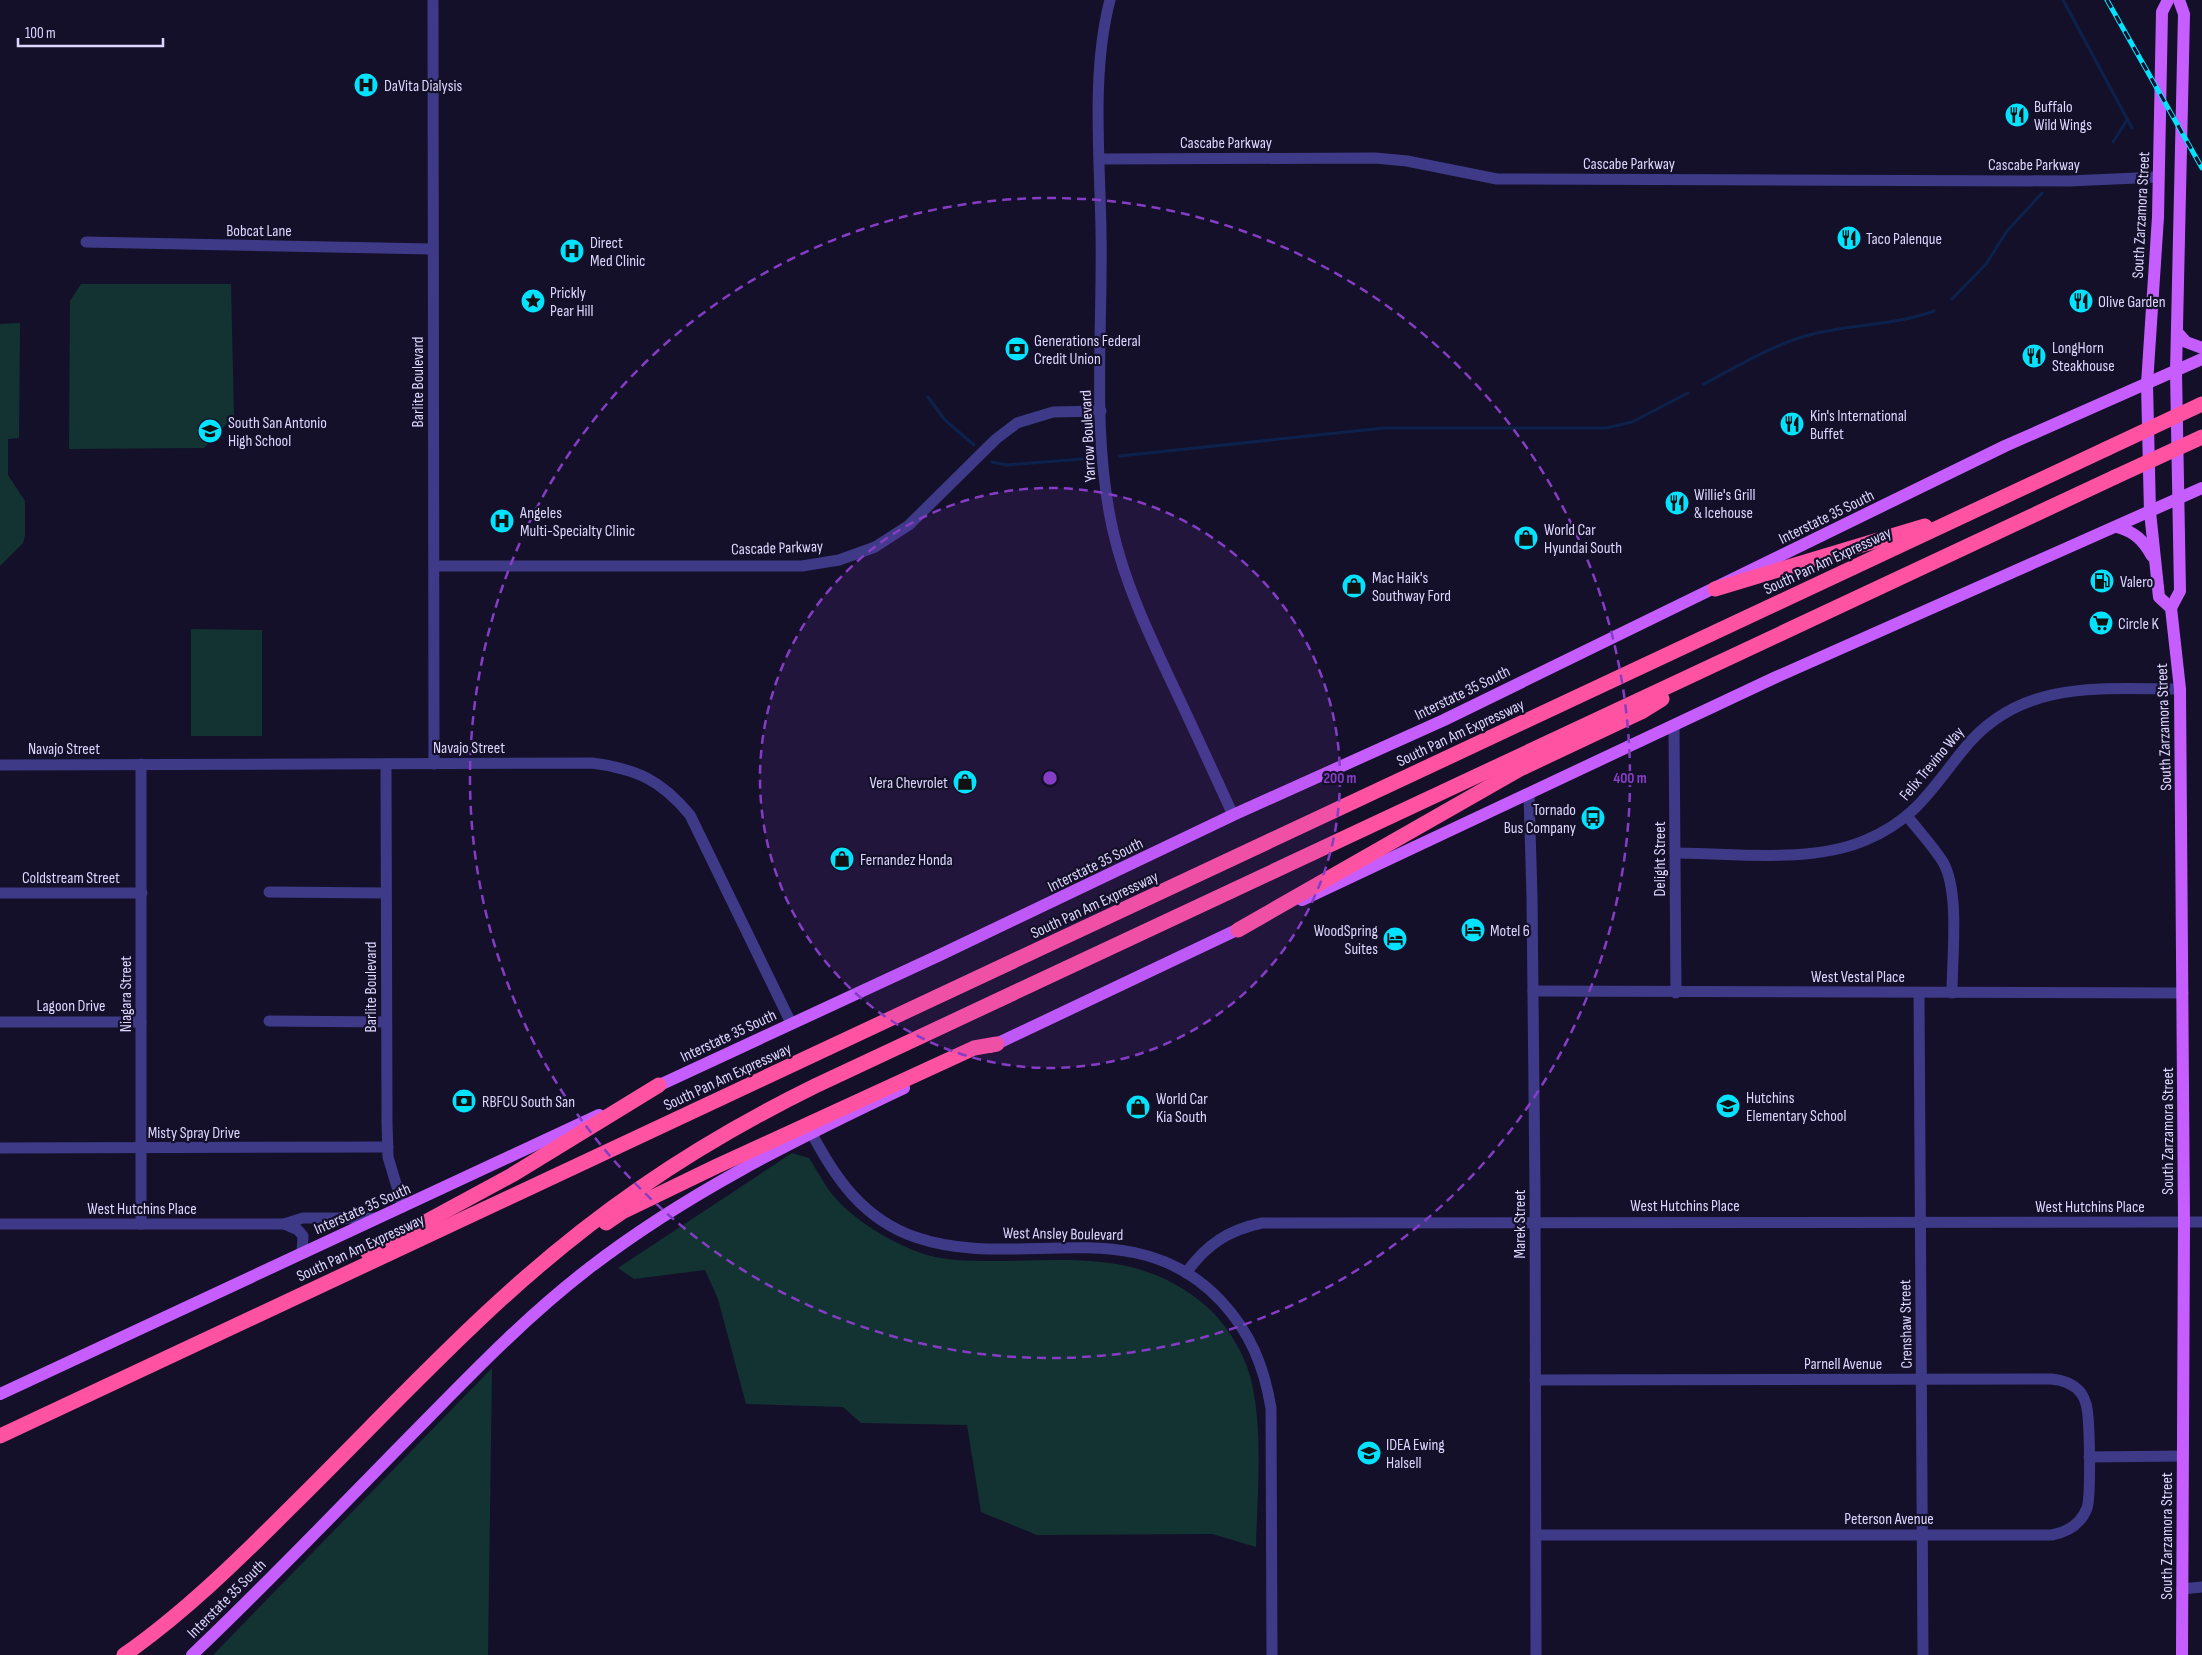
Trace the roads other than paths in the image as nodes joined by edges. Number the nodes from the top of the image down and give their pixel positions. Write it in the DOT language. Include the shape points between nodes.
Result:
graph roads {
  1 [pos="433,0"];
  2 [pos="1110,0"];
  3 [pos="2168,0"];
  4 [pos="2179,0"];
  5 [pos="1100,159"];
  6 [pos="2159,177"];
  7 [pos="86,242"];
  8 [pos="432,249"];
  9 [pos="2177,332"];
  10 [pos="2202,348"];
  11 [pos="2202,359"];
  12 [pos="2176,372"];
  13 [pos="2147,384"];
  14 [pos="2202,404"];
  15 [pos="1101,410"];
  16 [pos="2202,437"];
  17 [pos="2202,488"];
  18 [pos="2178,499"];
  19 [pos="2150,512"];
  20 [pos="1965,515"];
  21 [pos="2117,527"];
  22 [pos="2154,560"];
  23 [pos="434,566"];
  24 [pos="1715,589"];
  25 [pos="2170,608"];
  26 [pos="1728,659"];
  27 [pos="2180,689"];
  28 [pos="1674,726"];
  29 [pos="0,764"];
  30 [pos="141,764"];
  31 [pos="386,764"];
  32 [pos="434,764"];
  33 [pos="1529,794"];
  34 [pos="1234,816"];
  35 [pos="1907,816"];
  36 [pos="1675,853"];
  37 [pos="269,892"];
  38 [pos="0,893"];
  39 [pos="142,893"];
  40 [pos="386,893"];
  41 [pos="1238,930"];
  42 [pos="1533,990"];
  43 [pos="1676,993"];
  44 [pos="1919,993"];
  45 [pos="1952,993"];
  46 [pos="2183,993"];
  47 [pos="269,1021"];
  48 [pos="1,1022"];
  49 [pos="141,1022"];
  50 [pos="386,1022"];
  51 [pos="791,1023"];
  52 [pos="997,1044"];
  53 [pos="659,1085"];
  54 [pos="811,1132"];
  55 [pos="388,1147"];
  56 [pos="1,1148"];
  57 [pos="142,1148"];
  58 [pos="403,1207"];
  59 [pos="378,1218"];
  60 [pos="1535,1222"];
  61 [pos="1920,1222"];
  62 [pos="2184,1222"];
  63 [pos="2202,1222"];
  64 [pos="0,1224"];
  65 [pos="141,1224"];
  66 [pos="284,1224"];
  67 [pos="302,1252"];
  68 [pos="535,1269"];
  69 [pos="1186,1273"];
  70 [pos="314,1288"];
  71 [pos="1535,1380"];
  72 [pos="1922,1380"];
  73 [pos="0,1394"];
  74 [pos="0,1436"];
  75 [pos="2182,1456"];
  76 [pos="2089,1457"];
  77 [pos="1536,1535"];
  78 [pos="1923,1535"];
  79 [pos="2202,1587"];
  80 [pos="2182,1588"];
  81 [pos="124,1655"];
  82 [pos="192,1655"];
  83 [pos="1272,1655"];
  84 [pos="1536,1655"];
  85 [pos="1923,1655"];
  86 [pos="2182,1655"];
  1 -- 8 [label="street, Barlite Boulevard"];
  2 -- 5 [label="street, Yarrow Boulevard" via="1101,66"];
  3 -- 6 [label="main road, South Zarzamora Street" via="2162,12"];
  4 -- 9 [label="main road" via="2184,14"];
  5 -- 6 [label="street, Cascabe Parkway" via="1375,158 1407,160 1497,179 2069,181"];
  5 -- 15 [label="street, Yarrow Boulevard"];
  6 -- 13 [label="main road, South Zarzamora Street"];
  7 -- 8 [label="street, Bobcat Lane"];
  8 -- 23 [label="street, Barlite Boulevard"];
  9 -- 10 [label="main road" via="2186,342"];
  9 -- 12 [label="main road"];
  11 -- 12 [label="main road, Interstate 35 South"];
  12 -- 13 [label="main road, Interstate 35 South"];
  12 -- 18 [label="main road"];
  13 -- 19 [label="main road, South Zarzamora Street"];
  13 -- 24 [label="main road, Interstate 35 South" via="1996,450"];
  14 -- 20 [label="highway, South Pan Am Expressway, bridge"];
  15 -- 23 [label="street, Cascade Parkway" via="1053,412 1017,423 996,439 909,525 875,547 839,560 802,566"];
  15 -- 34 [label="street, Yarrow Boulevard" via="1106,490 1127,579 1137,608"];
  16 -- 26 [label="highway, bridge"];
  17 -- 18 [label="main road, Interstate 35 South"];
  18 -- 19 [label="main road, Interstate 35 South"];
  18 -- 25 [label="main road" via="2180,591"];
  19 -- 21 [label="main road, Interstate 35 South"];
  19 -- 22 [label="main road, South Zarzamora Street"];
  20 -- 24 [label="highway"];
  20 -- 70 [label="highway, South Pan Am Expressway"];
  21 -- 22 [label="main road" via="2131,531 2143,540"];
  21 -- 28 [label="main road, Interstate 35 South" via="1774,678"];
  22 -- 25 [label="main road, South Zarzamora Street" via="2159,597"];
  23 -- 32 [label="street, Barlite Boulevard"];
  24 -- 34 [label="main road, Interstate 35 South" via="1649,618 1444,720"];
  25 -- 27 [label="main road, South Zarzamora Street"];
  26 -- 41 [label="highway" via="1641,712 1512,774"];
  26 -- 68 [label="highway" via="755,1116 646,1182"];
  27 -- 35 [label="street, Felix Trevino Way" via="2069,690 2013,708 1974,737 1926,799"];
  27 -- 46 [label="main road, South Zarzamora Street"];
  28 -- 33 [label="main road, Interstate 35 South"];
  28 -- 36 [label="street, Delight Street"];
  29 -- 30 [label="street, Navajo Street"];
  30 -- 31 [label="street, Navajo Street"];
  30 -- 39 [label="street, Niagara Street"];
  31 -- 32 [label="street, Navajo Street"];
  31 -- 40 [label="street, Barlite Boulevard"];
  32 -- 51 [label="street, Navajo Street" via="592,763 630,770 650,778 679,802 697,827"];
  33 -- 41 [label="main road, Interstate 35 South"];
  33 -- 42 [label="street, Marek Street"];
  34 -- 51 [label="main road, Interstate 35 South"];
  35 -- 36 [label="street, Felix Trevino Way" via="1849,847 1820,852"];
  35 -- 45 [label="street" via="1943,862 1950,880 1953,898"];
  36 -- 43 [label="street, Delight Street"];
  37 -- 40 [label="street"];
  38 -- 39 [label="street, Coldstream Street"];
  39 -- 49 [label="street, Niagara Street"];
  40 -- 50 [label="street, Barlite Boulevard"];
  41 -- 52 [label="main road, Interstate 35 South"];
  42 -- 43 [label="street, West Vestal Place"];
  42 -- 60 [label="street, Marek Street"];
  43 -- 44 [label="street, West Vestal Place"];
  44 -- 45 [label="street, West Vestal Place"];
  44 -- 61 [label="street, Crenshaw Street"];
  45 -- 46 [label="street, West Vestal Place"];
  46 -- 62 [label="main road, South Zarzamora Street"];
  47 -- 50 [label="street"];
  48 -- 49 [label="street, Lagoon Drive"];
  49 -- 57 [label="street, Niagara Street"];
  50 -- 55 [label="street, Barlite Boulevard"];
  51 -- 53 [label="main road, Interstate 35 South"];
  52 -- 54 [label="main road, Interstate 35 South"];
  52 -- 68 [label="highway" via="974,1048 622,1212"];
  53 -- 58 [label="main road, Interstate 35 South"];
  53 -- 70 [label="highway" via="512,1175 372,1250"];
  54 -- 69 [label="street, West Ansley Boulevard" via="833,1173 849,1192 871,1212 915,1237 983,1248 1126,1250 1158,1259"];
  54 -- 82 [label="main road, Interstate 35 South" via="711,1187 632,1236 534,1314"];
  55 -- 57 [label="street, Misty Spray Drive"];
  55 -- 58 [label="street, Barlite Boulevard"];
  56 -- 57 [label="street, Misty Spray Drive"];
  57 -- 65 [label="street, Niagara Street"];
  58 -- 59 [label="main road, Interstate 35 South"];
  59 -- 66 [label="street, West Hutchins Place" via="303,1218"];
  59 -- 67 [label="main road, Interstate 35 South"];
  60 -- 61 [label="street, West Hutchins Place"];
  60 -- 69 [label="street, West Hutchins Place" via="1262,1222 1243,1226 1208,1246"];
  60 -- 71 [label="street, Marek Street"];
  61 -- 62 [label="street, West Hutchins Place"];
  61 -- 72 [label="street, Crenshaw Street"];
  62 -- 63 [label="street, West Hutchins Place"];
  62 -- 75 [label="main road, South Zarzamora Street"];
  64 -- 65 [label="street, West Hutchins Place"];
  65 -- 66 [label="street, West Hutchins Place"];
  66 -- 67 [label="street" via="303,1236"];
  67 -- 73 [label="main road, Interstate 35 South"];
  68 -- 81 [label="highway" via="480,1318 234,1564"];
  69 -- 83 [label="street, West Ansley Boulevard" via="1213,1293 1233,1314 1248,1335 1267,1383 1271,1408"];
  70 -- 74 [label="highway, South Pan Am Expressway"];
  71 -- 72 [label="street, Parnell Avenue"];
  71 -- 77 [label="street, Marek Street"];
  72 -- 76 [label="street, Parnell Avenue" via="2043,1379 2068,1383 2077,1388 2086,1403"];
  72 -- 78 [label="street, Crenshaw Street"];
  75 -- 76 [label="street"];
  75 -- 80 [label="main road, South Zarzamora Street"];
  76 -- 78 [label="street, Peterson Avenue" via="2087,1508 2070,1529 2052,1535"];
  77 -- 78 [label="street, Peterson Avenue"];
  77 -- 84 [label="street, Marek Street"];
  78 -- 85 [label="street, Crenshaw Street"];
  79 -- 80 [label="street"];
  80 -- 86 [label="main road, South Zarzamora Street"];
}
